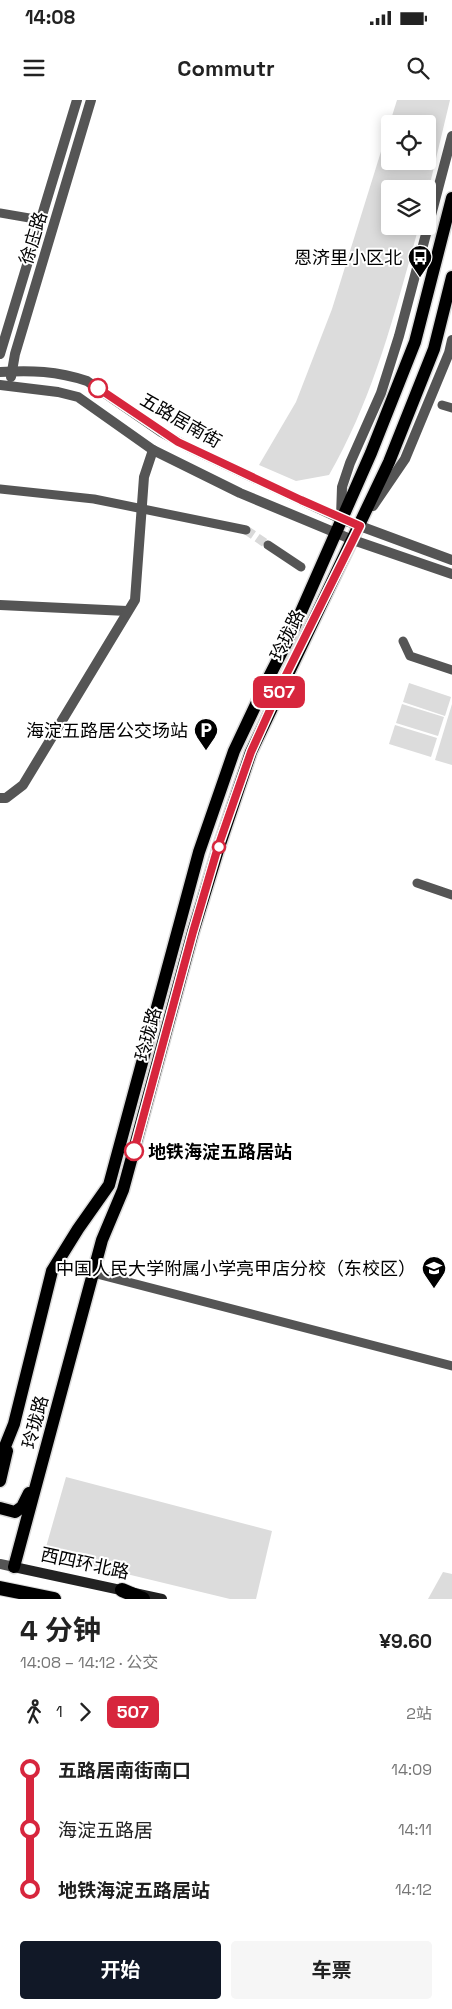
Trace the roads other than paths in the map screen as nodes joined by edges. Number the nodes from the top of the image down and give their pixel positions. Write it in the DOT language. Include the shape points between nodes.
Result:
graph roads {
  1 [pos="77,100"];
  2 [pos="92,100"];
  3 [pos="452,136"];
  4 [pos="452,198"];
  5 [pos="0,213"];
  6 [pos="41,220"];
  7 [pos="452,277"];
  8 [pos="452,340"];
  9 [pos="0,354"];
  10 [pos="12,371"];
  11 [pos="0,372"];
  12 [pos="5,385"];
  13 [pos="442,405"];
  14 [pos="452,408"];
  15 [pos="153,450"];
  16 [pos="0,489"];
  17 [pos="141,508"];
  18 [pos="341,519"];
  19 [pos="360,526"];
  20 [pos="246,530"];
  21 [pos="336,533"];
  22 [pos="353,540"];
  23 [pos="268,545"];
  24 [pos="452,560"];
  25 [pos="301,567"];
  26 [pos="452,574"];
  27 [pos="0,605"];
  28 [pos="127,611"];
  29 [pos="403,641"];
  30 [pos="452,670"];
  31 [pos="0,798"];
  32 [pos="417,883"];
  33 [pos="452,895"];
  34 [pos="93,1273"];
  35 [pos="452,1366"];
  36 [pos="14,1424"];
  37 [pos="0,1458"];
  38 [pos="40,1471"];
  39 [pos="0,1481"];
  40 [pos="0,1508"];
  41 [pos="0,1564"];
  42 [pos="14,1567"];
  43 [pos="0,1588"];
  44 [pos="122,1590"];
  45 [pos="54,1599"];
  46 [pos="143,1599"];
  47 [pos="162,1599"];
  1 -- 6 [label="street, 徐庄路"];
  2 -- 10 [label="street, 徐庄路"];
  3 -- 18 [label="street, 玲珑路" via="399,336 342,488"];
  4 -- 18 [label="main road, 玲珑路" via="415,342"];
  5 -- 6 [label="street"];
  6 -- 9 [label="street, 徐庄路"];
  7 -- 19 [label="main road, 玲珑路" via="434,348"];
  8 -- 19 [label="street, 玲珑路" via="405,459"];
  10 -- 11 [label="street, 五路居南街"];
  10 -- 12 [label="street, 徐庄路"];
  10 -- 18 [label="street, 五路居南街" via="34,370 87,382 178,442"];
  12 -- 15 [label="street, 五路居南街" via="78,397"];
  13 -- 14 [label="street"];
  15 -- 17 [label="street" via="144,477"];
  15 -- 21 [label="street, 五路居南街" via="240,493"];
  16 -- 17 [label="street" via="94,499"];
  17 -- 20 [label="street"];
  17 -- 28 [label="street" via="135,600"];
  18 -- 19 [label="street, 五路居南街"];
  18 -- 21 [label="main road, 玲珑路"];
  19 -- 22 [label="main road, 玲珑路"];
  19 -- 24 [label="street, 五路居南街"];
  21 -- 22 [label="street, 五路居南街"];
  21 -- 36 [label="main road, 玲珑路" via="234,751 199,852 109,1185 52,1271"];
  22 -- 26 [label="street, 五路居南街"];
  22 -- 34 [label="main road, 玲珑路" via="251,752 193,932 124,1190 102,1240"];
  23 -- 25 [label="street"];
  27 -- 28 [label="street"];
  28 -- 31 [label="street" via="23,784 6,798"];
  29 -- 30 [label="street" via="410,656"];
  32 -- 33 [label="street"];
  34 -- 35 [label="street"];
  34 -- 38 [label="main road, 玲珑路"];
  36 -- 37 [label="main road, 玲珑路"];
  36 -- 39 [label="main road"];
  38 -- 40 [label="main road" via="22,1507 15,1512"];
  38 -- 42 [label="main road, 玲珑路"];
  41 -- 42 [label="street, 西四环北路"];
  42 -- 44 [label="main road, 西四环北路"];
  43 -- 45 [label="highway"];
  44 -- 46 [label="highway"];
  44 -- 47 [label="main road, 西四环北路"];
}
